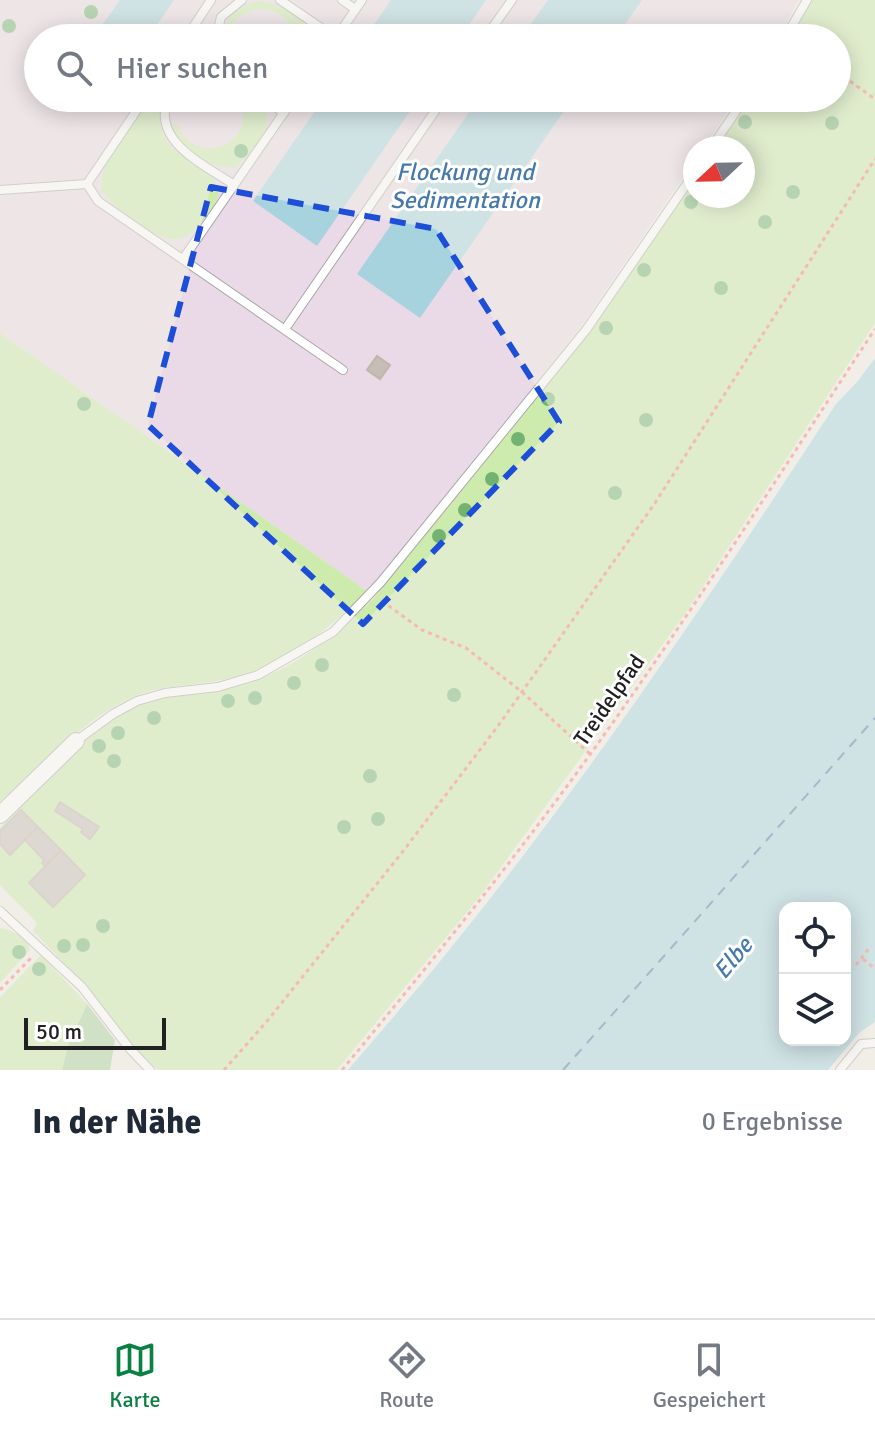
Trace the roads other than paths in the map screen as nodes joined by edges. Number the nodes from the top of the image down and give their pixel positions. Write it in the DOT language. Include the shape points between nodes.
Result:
graph roads {
  1 [pos="211,0"];
  2 [pos="242,0"];
  3 [pos="280,0"];
  4 [pos="342,0"];
  5 [pos="362,0"];
  6 [pos="512,0"];
  7 [pos="807,0"];
  8 [pos="355,9"];
  9 [pos="195,24"];
  10 [pos="219,24"];
  11 [pos="315,24"];
  12 [pos="345,24"];
  13 [pos="495,24"];
  14 [pos="793,24"];
  15 [pos="136,112"];
  16 [pos="164,112"];
  17 [pos="434,112"];
  18 [pos="735,112"];
  19 [pos="284,113"];
  20 [pos="719,136"];
  21 [pos="87,184"];
  22 [pos="234,185"];
  23 [pos="683,189"];
  24 [pos="0,190"];
  25 [pos="183,259"];
  26 [pos="285,329"];
  27 [pos="343,370"];
  28 [pos="76,741"];
  29 [pos="0,815"];
  30 [pos="0,911"];
  31 [pos="875,1043"];
  32 [pos="150,1070"];
  33 [pos="840,1070"];
  1 -- 9 [label="lane"];
  2 -- 10 [label="lane"];
  3 -- 11 [label="lane"];
  4 -- 8 [label="lane"];
  5 -- 8 [label="lane"];
  6 -- 13 [label="lane"];
  7 -- 14 [label="lane"];
  8 -- 12 [label="lane"];
  15 -- 21 [label="lane"];
  16 -- 22 [label="lane" via="174,143"];
  17 -- 26 [label="lane"];
  18 -- 20 [label="lane"];
  19 -- 22 [label="lane"];
  21 -- 24 [label="lane"];
  21 -- 25 [label="lane" via="98,201"];
  22 -- 25 [label="lane"];
  23 -- 28 [label="lane" via="586,330 456,493 333,632 258,675 137,701"];
  25 -- 26 [label="lane"];
  26 -- 27 [label="lane"];
  28 -- 29 [label="street"];
  30 -- 32 [label="lane" via="82,987"];
  31 -- 33 [label="lane" via="861,1044"];
}
